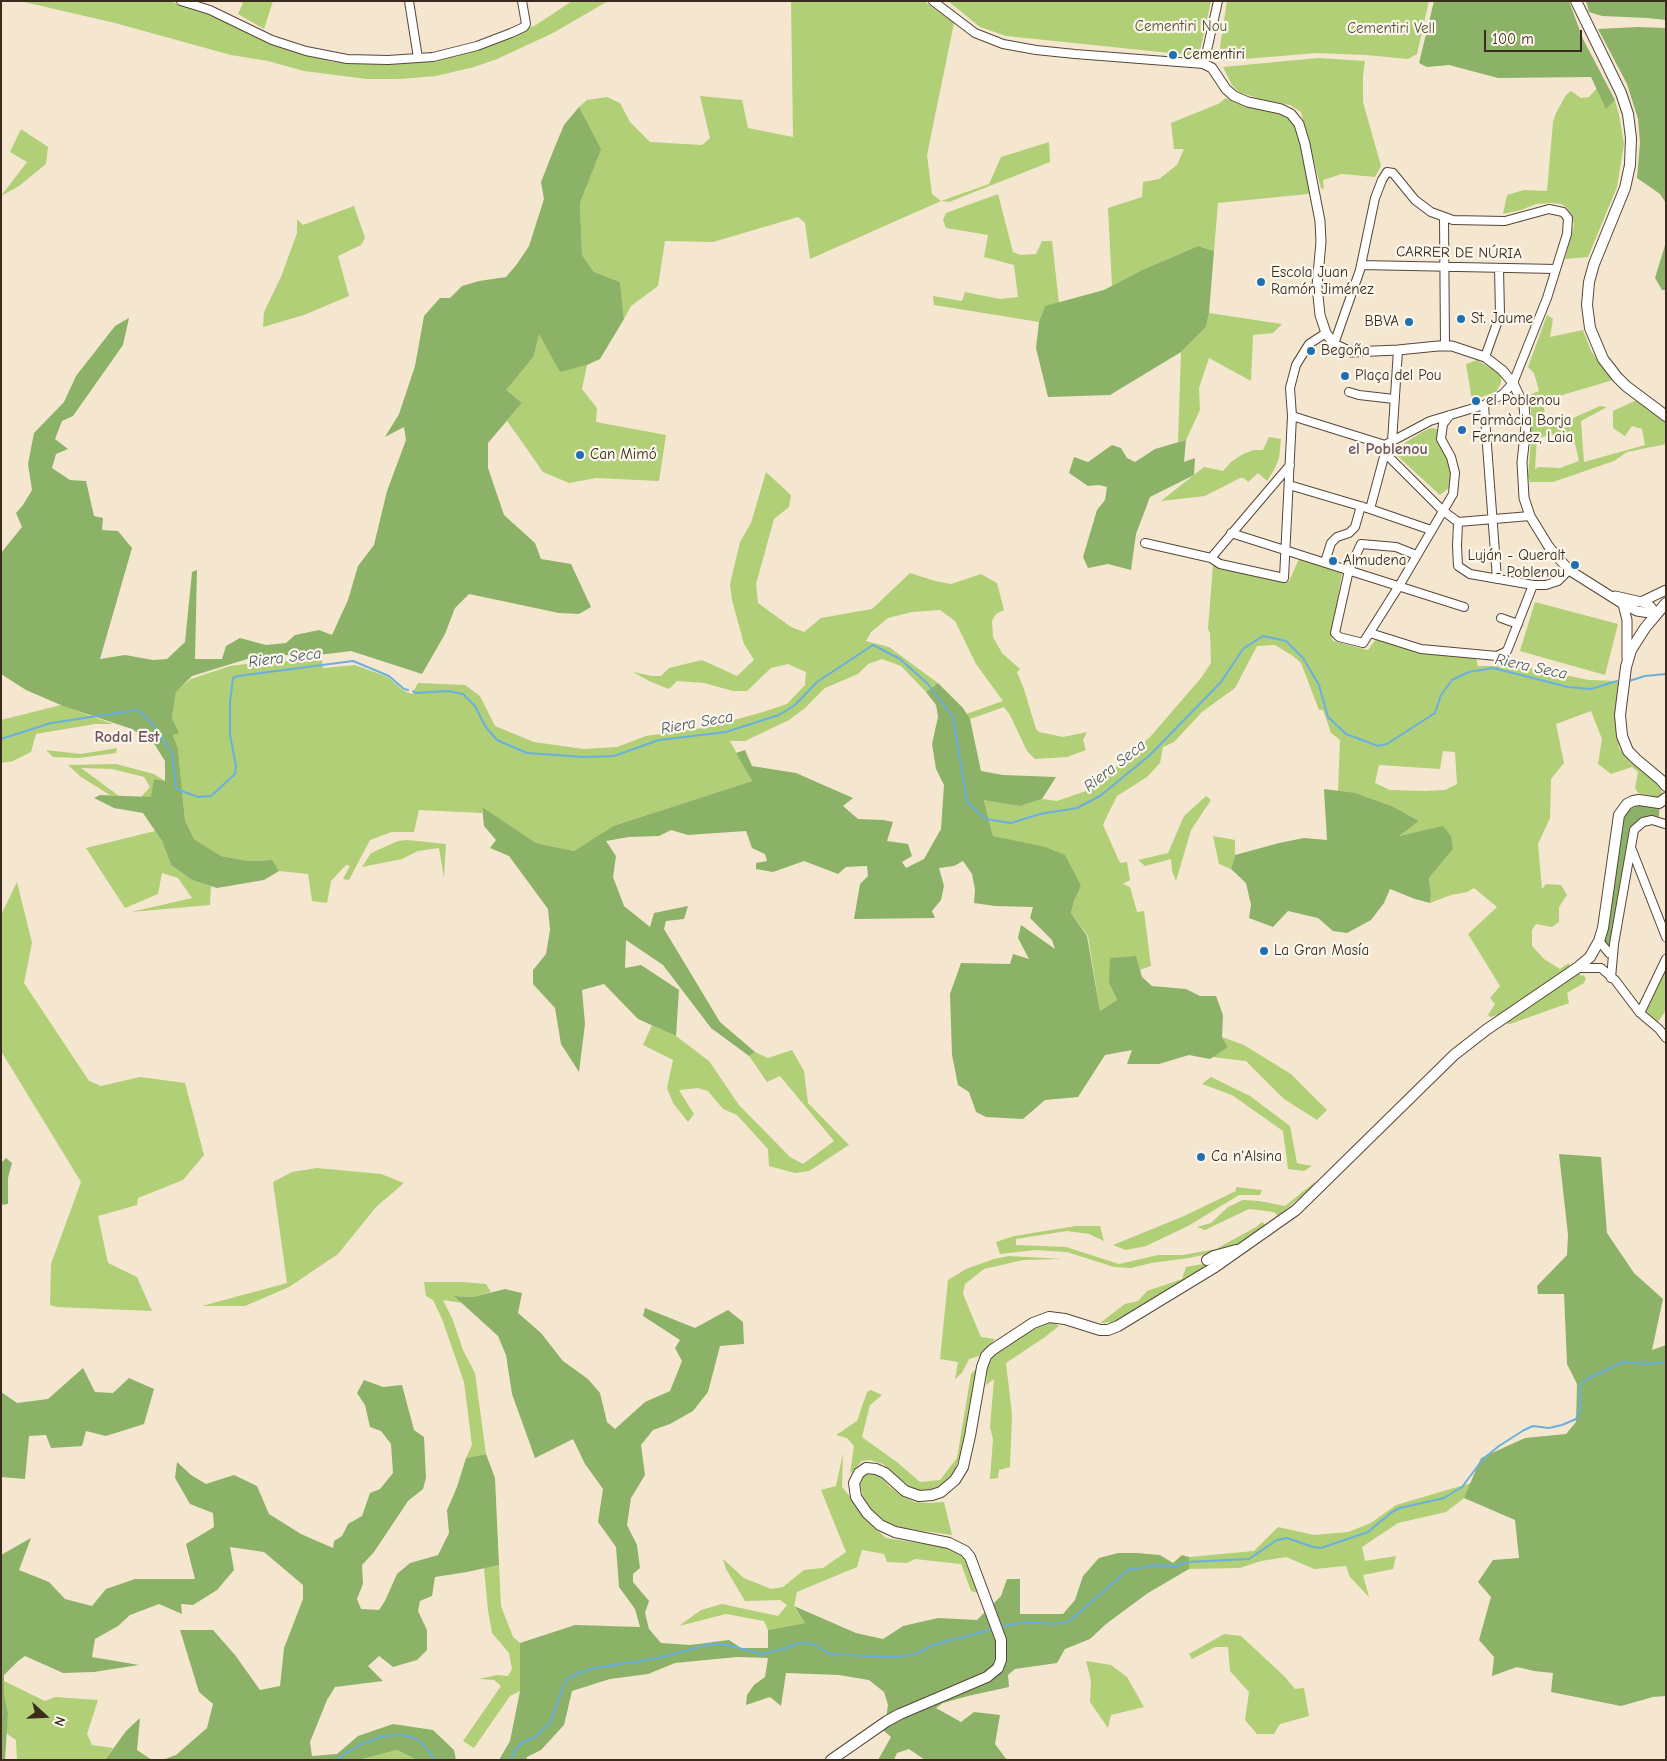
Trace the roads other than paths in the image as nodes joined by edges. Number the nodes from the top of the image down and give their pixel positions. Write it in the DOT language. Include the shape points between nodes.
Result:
graph roads {
  1 [pos="181,1"];
  2 [pos="410,1"];
  3 [pos="522,1"];
  4 [pos="933,1"];
  5 [pos="1218,1"];
  6 [pos="1576,2"];
  7 [pos="418,58"];
  8 [pos="1204,64"];
  9 [pos="1444,217"];
  10 [pos="1361,265"];
  11 [pos="1444,266"];
  12 [pos="1500,268"];
  13 [pos="1556,269"];
  14 [pos="1326,333"];
  15 [pos="1334,344"];
  16 [pos="1445,346"];
  17 [pos="1398,350"];
  18 [pos="1485,357"];
  19 [pos="1513,383"];
  20 [pos="1349,392"];
  21 [pos="1394,399"];
  22 [pos="1484,405"];
  23 [pos="1450,415"];
  24 [pos="1292,416"];
  25 [pos="1666,416"];
  26 [pos="1387,447"];
  27 [pos="1290,465"];
  28 [pos="1289,485"];
  29 [pos="1361,506"];
  30 [pos="1370,509"];
  31 [pos="1442,510"];
  32 [pos="1530,516"];
  33 [pos="1493,519"];
  34 [pos="1458,522"];
  35 [pos="1431,530"];
  36 [pos="1231,533"];
  37 [pos="1145,543"];
  38 [pos="1286,550"];
  39 [pos="1416,555"];
  40 [pos="1210,558"];
  41 [pos="1324,562"];
  42 [pos="1350,570"];
  43 [pos="1569,570"];
  44 [pos="1497,578"];
  45 [pos="1533,585"];
  46 [pos="1399,586"];
  47 [pos="1666,590"];
  48 [pos="1611,596"];
  49 [pos="1641,602"];
  50 [pos="1666,603"];
  51 [pos="1622,604"];
  52 [pos="1464,607"];
  53 [pos="1656,614"];
  54 [pos="1501,618"];
  55 [pos="1518,624"];
  56 [pos="1370,633"];
  57 [pos="1628,660"];
  58 [pos="1666,786"];
  59 [pos="1666,798"];
  60 [pos="1666,824"];
  61 [pos="1631,848"];
  62 [pos="1666,937"];
  63 [pos="1599,941"];
  64 [pos="1611,950"];
  65 [pos="1590,957"];
  66 [pos="1666,959"];
  67 [pos="1577,968"];
  68 [pos="1601,968"];
  69 [pos="1611,978"];
  70 [pos="1640,1013"];
  71 [pos="1666,1038"];
  72 [pos="1244,1247"];
  73 [pos="1207,1260"];
  74 [pos="831,1760"];
  1 -- 7 [label="street" via="306,51 347,59"];
  2 -- 7 [label="street"];
  3 -- 7 [label="street" via="524,27 477,46"];
  4 -- 8 [label="street" via="974,33 1002,44 1075,54"];
  5 -- 8 [label="street"];
  6 -- 25 [label="main road" via="1621,94 1631,138 1625,188 1588,282 1590,328 1603,359 1617,377"];
  8 -- 14 [label="street" via="1212,68 1234,96 1281,109 1291,114 1299,124 1320,222 1317,286 1320,315"];
  9 -- 10 [label="street" via="1431,212 1393,173 1387,172 1375,198"];
  9 -- 11 [label="street"];
  9 -- 13 [label="street" via="1505,221 1549,209 1563,212 1568,218 1567,234"];
  10 -- 11 [label="street, CARRER DE NÚRIA"];
  10 -- 15 [label="street"];
  11 -- 12 [label="street, CARRER DE NÚRIA"];
  11 -- 16 [label="street"];
  12 -- 13 [label="street, CARRER DE NÚRIA"];
  12 -- 18 [label="street" via="1500,315"];
  13 -- 19 [label="street"];
  14 -- 15 [label="street"];
  14 -- 24 [label="street" via="1309,344 1296,365 1290,388"];
  15 -- 17 [label="street" via="1351,352"];
  16 -- 17 [label="street"];
  16 -- 18 [label="street"];
  17 -- 21 [label="street"];
  18 -- 19 [label="street"];
  19 -- 22 [label="street"];
  19 -- 32 [label="street" via="1524,406 1526,426 1522,462 1524,498"];
  20 -- 21 [label="street"];
  21 -- 26 [label="street"];
  22 -- 23 [label="street"];
  22 -- 33 [label="street"];
  23 -- 26 [label="street" via="1430,421"];
  23 -- 31 [label="street" via="1441,439 1455,473 1453,494"];
  24 -- 26 [label="street"];
  24 -- 27 [label="street"];
  26 -- 30 [label="street"];
  26 -- 31 [label="street"];
  27 -- 28 [label="street"];
  27 -- 36 [label="street"];
  28 -- 29 [label="street"];
  28 -- 38 [label="street"];
  29 -- 30 [label="street"];
  29 -- 41 [label="street" via="1355,527 1331,543"];
  30 -- 35 [label="street"];
  31 -- 34 [label="street"];
  31 -- 35 [label="street"];
  32 -- 33 [label="street"];
  32 -- 43 [label="street" via="1548,547"];
  33 -- 34 [label="street"];
  33 -- 44 [label="street"];
  34 -- 44 [label="street" via="1458,566 1470,574"];
  35 -- 39 [label="street"];
  36 -- 38 [label="street"];
  36 -- 40 [label="street"];
  37 -- 40 [label="street"];
  38 -- 40 [label="street" via="1284,578 1220,564"];
  38 -- 41 [label="street"];
  39 -- 42 [label="street" via="1396,547 1361,544"];
  39 -- 46 [label="street"];
  41 -- 42 [label="street"];
  42 -- 46 [label="street"];
  42 -- 56 [label="street" via="1335,633 1363,643"];
  43 -- 45 [label="street" via="1558,581"];
  43 -- 48 [label="street"];
  44 -- 45 [label="street"];
  45 -- 55 [label="street"];
  46 -- 52 [label="street"];
  46 -- 56 [label="street"];
  47 -- 49 [label="street"];
  48 -- 49 [label="street"];
  48 -- 51 [label="street"];
  49 -- 53 [label="street"];
  50 -- 53 [label="main road"];
  51 -- 53 [label="street" via="1637,612"];
  51 -- 57 [label="street" via="1628,620"];
  53 -- 57 [label="main road" via="1640,635"];
  54 -- 55 [label="street"];
  55 -- 56 [label="street" via="1507,651 1497,656 1421,649"];
  57 -- 58 [label="main road" via="1622,686 1622,736 1631,754"];
  59 -- 63 [label="main road" via="1659,803 1630,802 1619,815"];
  60 -- 61 [label="street" via="1652,820 1643,822 1634,830"];
  61 -- 62 [label="street"];
  61 -- 64 [label="street"];
  63 -- 64 [label="street"];
  63 -- 65 [label="main road"];
  64 -- 68 [label="street" via="1608,961"];
  64 -- 69 [label="street"];
  65 -- 67 [label="main road"];
  65 -- 68 [label="street"];
  66 -- 70 [label="street"];
  67 -- 68 [label="street"];
  67 -- 72 [label="main road" via="1454,1055 1305,1202"];
  68 -- 69 [label="street"];
  69 -- 70 [label="street"];
  70 -- 71 [label="street"];
  72 -- 73 [label="main road"];
  72 -- 74 [label="main road" via="1118,1326 1100,1330 1049,1317 1033,1323 992,1350 982,1367 963,1467 955,1480 941,1492 918,1496 905,1491 882,1471 866,1468 859,1473 854,1483 856,1497 880,1524 895,1532 949,1542 970,1557 1000,1640 1001,1660 998,1668 987,1677 894,1717"];
}
